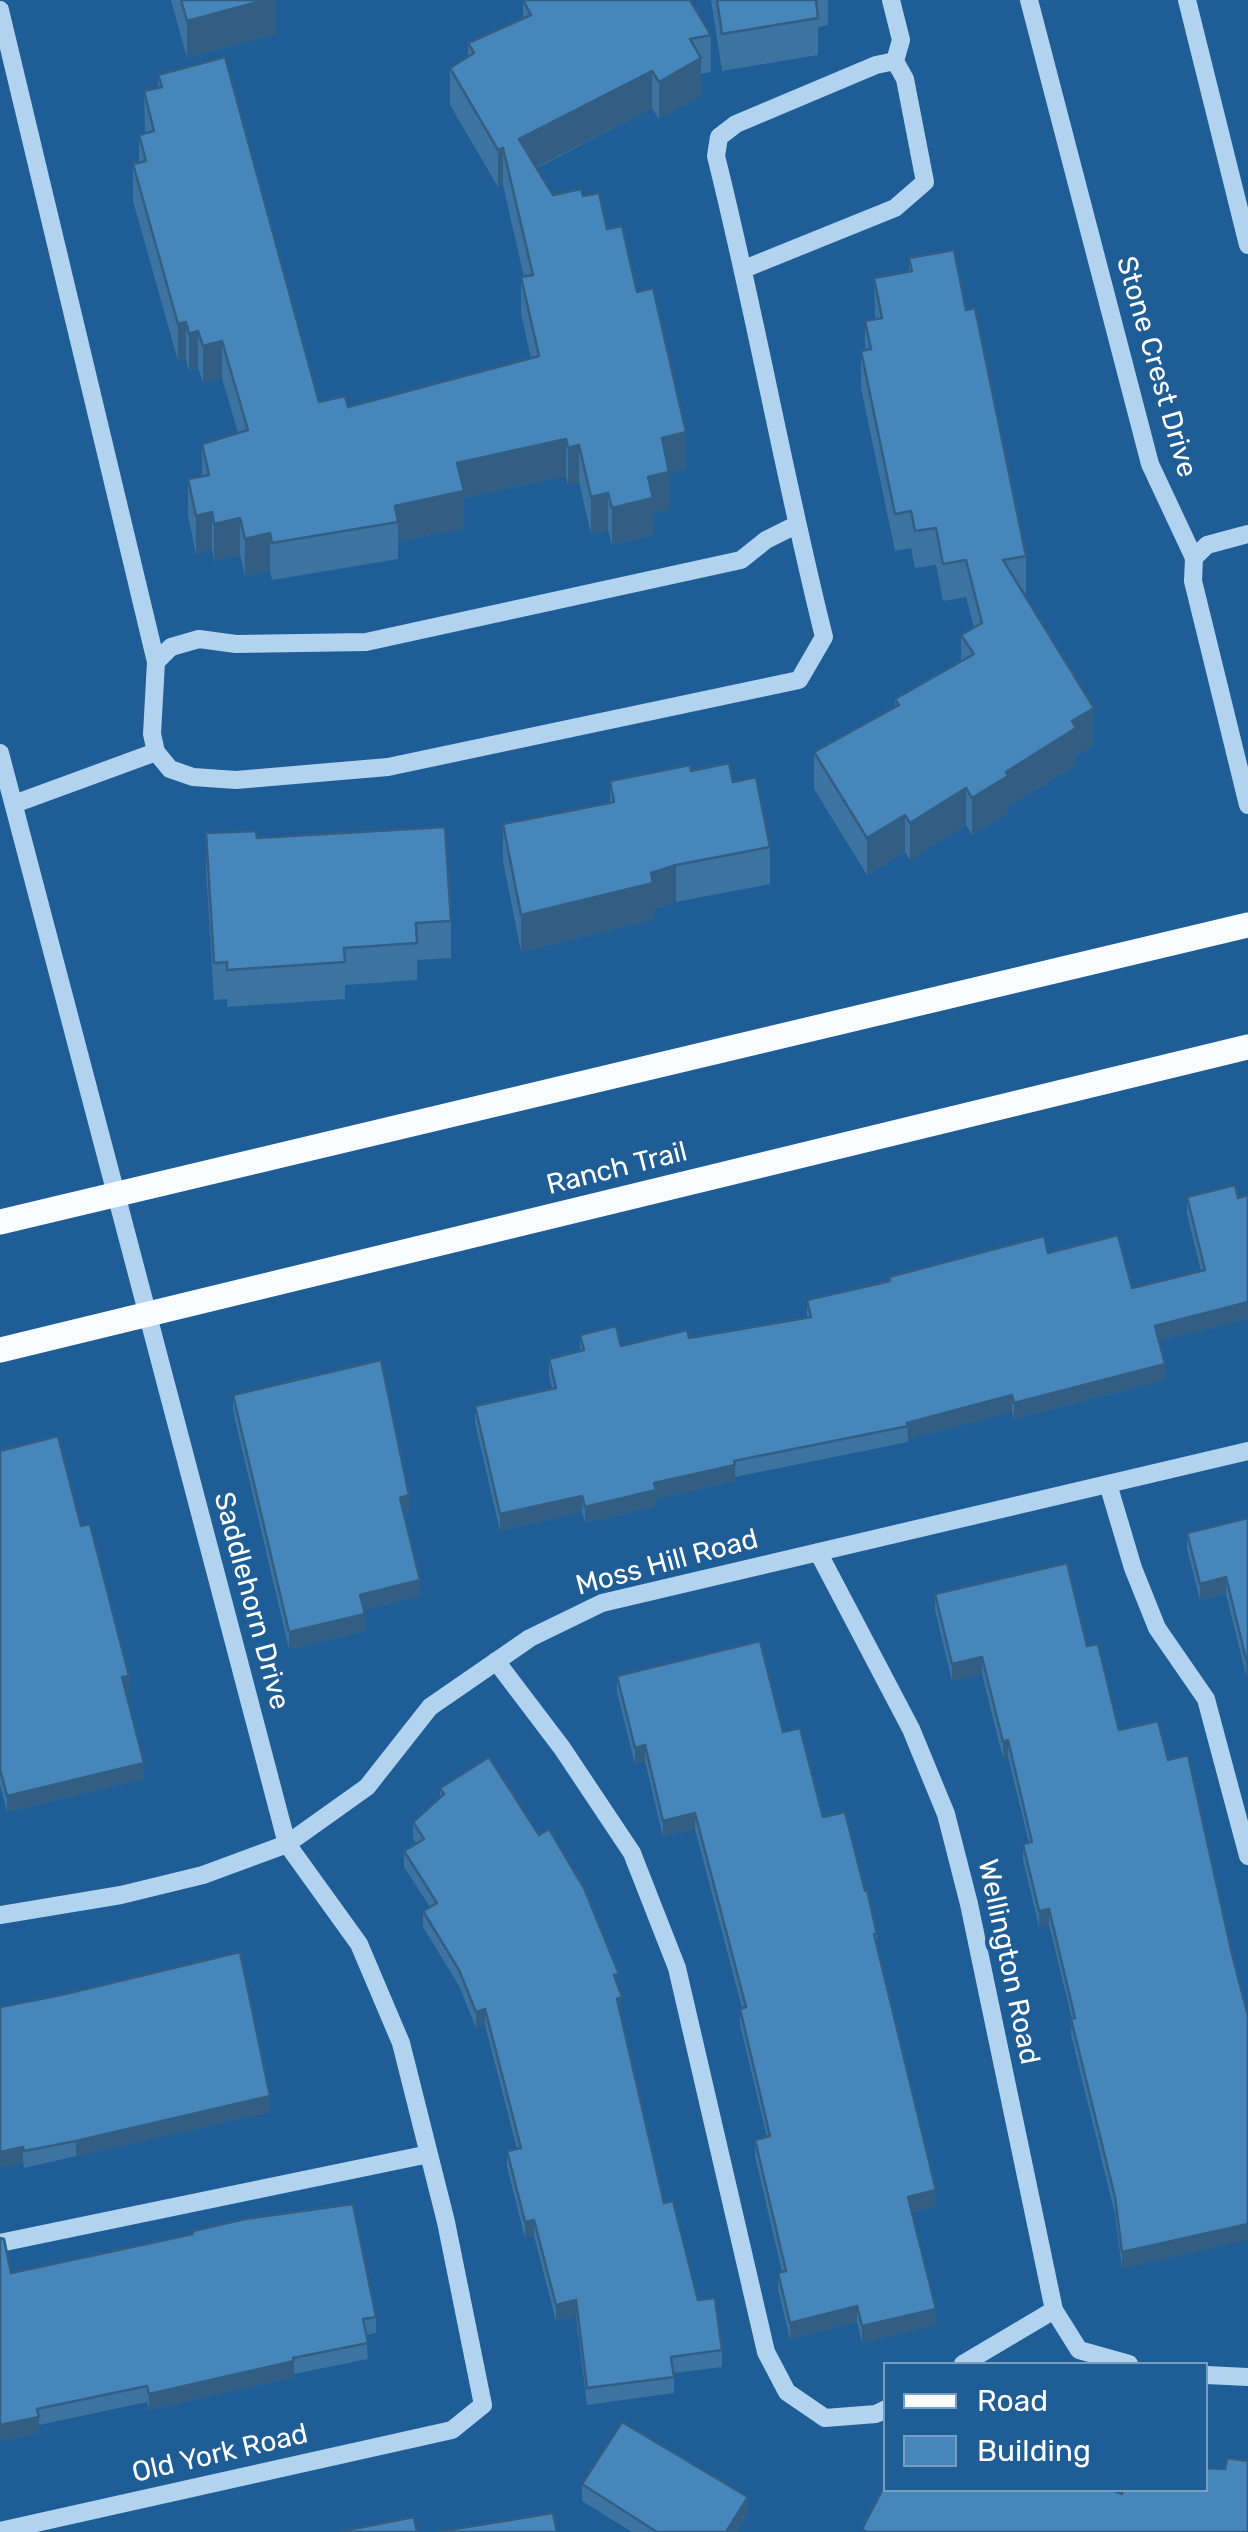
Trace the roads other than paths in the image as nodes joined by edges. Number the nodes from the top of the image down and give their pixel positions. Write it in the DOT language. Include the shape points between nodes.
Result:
graph roads {
  1 [pos="890,0"];
  2 [pos="1029,0"];
  3 [pos="1187,0"];
  4 [pos="0,10"];
  5 [pos="895,60"];
  6 [pos="1248,245"];
  7 [pos="744,268"];
  8 [pos="796,525"];
  9 [pos="1248,534"];
  10 [pos="1194,558"];
  11 [pos="156,662"];
  12 [pos="0,752"];
  13 [pos="156,752"];
  14 [pos="14,804"];
  15 [pos="1248,805"];
  16 [pos="1248,924"];
  17 [pos="1248,1047"];
  18 [pos="116,1195"];
  19 [pos="0,1222"];
  20 [pos="147,1314"];
  21 [pos="0,1350"];
  22 [pos="1248,1451"];
  23 [pos="1108,1484"];
  24 [pos="818,1552"];
  25 [pos="496,1661"];
  26 [pos="288,1844"];
  27 [pos="1248,1856"];
  28 [pos="0,1915"];
  29 [pos="429,2154"];
  30 [pos="0,2243"];
  31 [pos="1054,2310"];
  32 [pos="966,2362"];
  33 [pos="1122,2362"];
  34 [pos="1208,2374"];
  35 [pos="1248,2377"];
  36 [pos="883,2410"];
  37 [pos="452,2430"];
  38 [pos="0,2531"];
  1 -- 5 [label="street" via="901,40"];
  2 -- 10 [label="street, Stone Crest Drive" via="1150,464"];
  3 -- 6 [label="street"];
  4 -- 11 [label="street"];
  5 -- 7 [label="street" via="736,124 720,137 716,156"];
  5 -- 7 [label="street" via="905,78 925,182 894,208"];
  7 -- 8 [label="street"];
  8 -- 11 [label="street" via="741,560 366,642 199,640 171,647"];
  8 -- 13 [label="street" via="824,637 799,680 388,768 236,780 170,769"];
  9 -- 10 [label="street" via="1207,545"];
  10 -- 15 [label="street, Stone Crest Drive" via="1193,581"];
  11 -- 13 [label="street"];
  12 -- 14 [label="street, Saddlehorn Drive"];
  13 -- 14 [label="street"];
  14 -- 18 [label="street, Saddlehorn Drive"];
  16 -- 18 [label="main road"];
  17 -- 20 [label="main road, Ranch Trail"];
  18 -- 19 [label="main road"];
  18 -- 20 [label="street, Saddlehorn Drive"];
  20 -- 21 [label="main road, Ranch Trail"];
  20 -- 26 [label="street, Saddlehorn Drive"];
  22 -- 23 [label="street, Moss Hill Road"];
  23 -- 24 [label="street, Moss Hill Road"];
  23 -- 27 [label="street" via="1157,1628 1206,1699"];
  24 -- 25 [label="street, Moss Hill Road" via="602,1603"];
  24 -- 31 [label="street, Wellington Road" via="911,1730 946,1814"];
  25 -- 26 [label="street, Moss Hill Road" via="430,1707 366,1787"];
  25 -- 36 [label="street" via="632,1853 677,1968 766,2352 786,2392 825,2418"];
  26 -- 28 [label="street, Moss Hill Road" via="203,1875"];
  26 -- 29 [label="street, Saddlehorn Drive" via="359,1944 401,2043"];
  29 -- 30 [label="street"];
  29 -- 37 [label="street, Saddlehorn Drive" via="483,2405"];
  31 -- 32 [label="street"];
  31 -- 33 [label="street, Wellington Road" via="1079,2350"];
  34 -- 35 [label="street"];
  37 -- 38 [label="street, Old York Road"];
}
